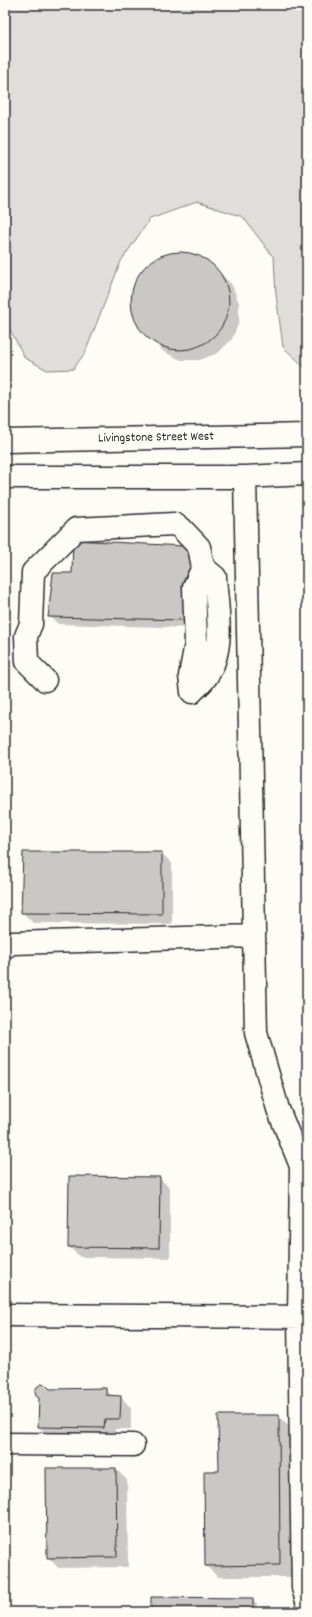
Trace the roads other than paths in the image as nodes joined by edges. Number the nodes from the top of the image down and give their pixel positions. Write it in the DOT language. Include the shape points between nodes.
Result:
graph roads {
  1 [pos="307,435"];
  2 [pos="5,441"];
  3 [pos="307,474"];
  4 [pos="5,477"];
  5 [pos="245,477"];
  6 [pos="45,680"];
  7 [pos="192,692"];
  8 [pos="254,936"];
  9 [pos="7,943"];
  10 [pos="5,1315"];
  11 [pos="303,1317"];
  12 [pos="5,1444"];
  13 [pos="133,1445"];
  14 [pos="307,1601"];
  1 -- 2 [label="street, Livingstone Street West"];
  3 -- 5 [label="street"];
  4 -- 5 [label="street"];
  5 -- 8 [label="street"];
  6 -- 7 [label="street" via="27,662 26,636 31,624 33,572 76,529 174,524 199,547 203,567 215,577 218,644 215,661 204,681"];
  8 -- 9 [label="street"];
  8 -- 11 [label="street" via="256,1033 278,1109 301,1166"];
  10 -- 11 [label="street"];
  11 -- 14 [label="street" via="303,1588"];
  12 -- 13 [label="street"];
}
